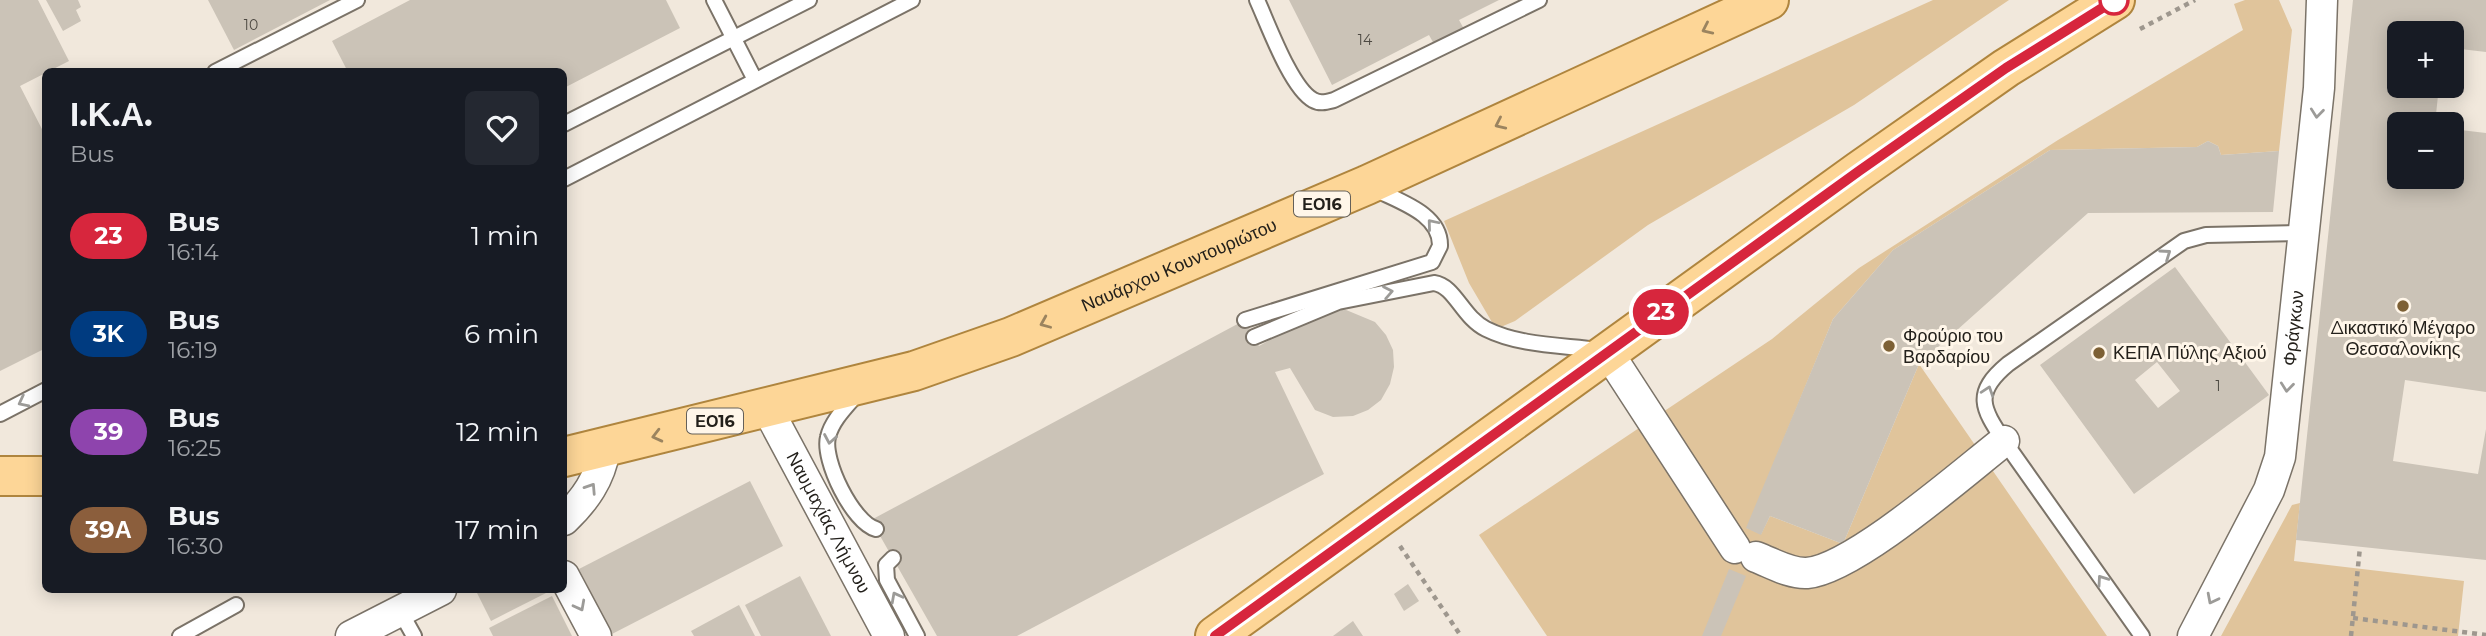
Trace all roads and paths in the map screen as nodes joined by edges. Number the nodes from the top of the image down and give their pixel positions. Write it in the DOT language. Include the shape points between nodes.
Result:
graph roads {
  1 [pos="357,0"];
  2 [pos="714,0"];
  3 [pos="808,0"];
  4 [pos="912,0"];
  5 [pos="1257,0"];
  6 [pos="1539,0"];
  7 [pos="1769,0"];
  8 [pos="2115,0"];
  9 [pos="2322,0"];
  10 [pos="733,38"];
  11 [pos="223,68"];
  12 [pos="755,80"];
  13 [pos="567,122"];
  14 [pos="567,177"];
  15 [pos="1367,185"];
  16 [pos="2304,233"];
  17 [pos="1245,320"];
  18 [pos="1254,337"];
  19 [pos="1607,351"];
  20 [pos="866,384"];
  21 [pos="42,392"];
  22 [pos="767,408"];
  23 [pos="0,414"];
  24 [pos="2004,442"];
  25 [pos="605,449"];
  26 [pos="567,456"];
  27 [pos="0,476"];
  28 [pos="42,476"];
  29 [pos="1381,515"];
  30 [pos="567,517"];
  31 [pos="876,529"];
  32 [pos="2360,547"];
  33 [pos="893,558"];
  34 [pos="567,582"];
  35 [pos="438,593"];
  36 [pos="236,605"];
  37 [pos="2353,618"];
  38 [pos="407,623"];
  39 [pos="2486,635"];
  40 [pos="180,636"];
  41 [pos="351,636"];
  42 [pos="596,636"];
  43 [pos="890,636"];
  44 [pos="917,636"];
  45 [pos="1215,636"];
  46 [pos="1461,636"];
  47 [pos="2142,636"];
  48 [pos="2193,636"];
  49 [pos="2351,636"];
  1 -- 11 [label="lane"];
  2 -- 10 [label="lane"];
  3 -- 10 [label="lane"];
  4 -- 12 [label="lane"];
  5 -- 6 [label="lane" via="1299,86 1321,103"];
  7 -- 15 [label="main road, Ναυάρχου Κουντουριώτου / ΕΟ16, one-way"];
  8 -- 19 [label="main road" via="2006,68"];
  9 -- 16 [label="street, Φράγκων, one-way" via="2319,88"];
  10 -- 12 [label="lane"];
  10 -- 13 [label="lane"];
  12 -- 14 [label="lane"];
  17 -- 15 [label="lane, one-way" via="1425,266 1437,257 1441,239 1430,219"];
  15 -- 20 [label="main road, Ναυάρχου Κουντουριώτου / ΕΟ16, one-way" via="1011,337"];
  24 -- 16 [label="lane, one-way" via="1984,407 1983,396 1997,373 2173,249 2206,235"];
  16 -- 48 [label="street, Φράγκων, one-way" via="2280,457 2269,490"];
  18 -- 19 [label="lane, one-way" via="1338,302 1434,284 1451,291 1467,317 1508,339"];
  19 -- 24 [label="street" via="1745,553 1800,573 1833,565 1867,547"];
  19 -- 29 [label="main road"];
  20 -- 22 [label="main road, Ναυάρχου Κουντουριώτου / ΕΟ16"];
  20 -- 31 [label="lane, one-way" via="836,419 827,438 828,461 854,513"];
  21 -- 23 [label="lane, one-way"];
  22 -- 25 [label="main road, Ναυάρχου Κουντουριώτου / ΕΟ16, one-way"];
  22 -- 43 [label="street, Ναυμαχίας Λήμνου"];
  47 -- 24 [label="lane, one-way"];
  25 -- 26 [label="main road, Ναυάρχου Κουντουριώτου / ΕΟ16"];
  30 -- 25 [label="street, one-way" via="591,489"];
  27 -- 28 [label="main road"];
  29 -- 45 [label="main road"];
  29 -- 46 [label="path"];
  32 -- 37 [label="path"];
  44 -- 33 [label="lane, one-way" via="887,580 886,565"];
  34 -- 42 [label="street, one-way"];
  35 -- 38 [label="street"];
  36 -- 40 [label="lane"];
  37 -- 39 [label="path"];
  37 -- 49 [label="path"];
  38 -- 41 [label="street"];
}
